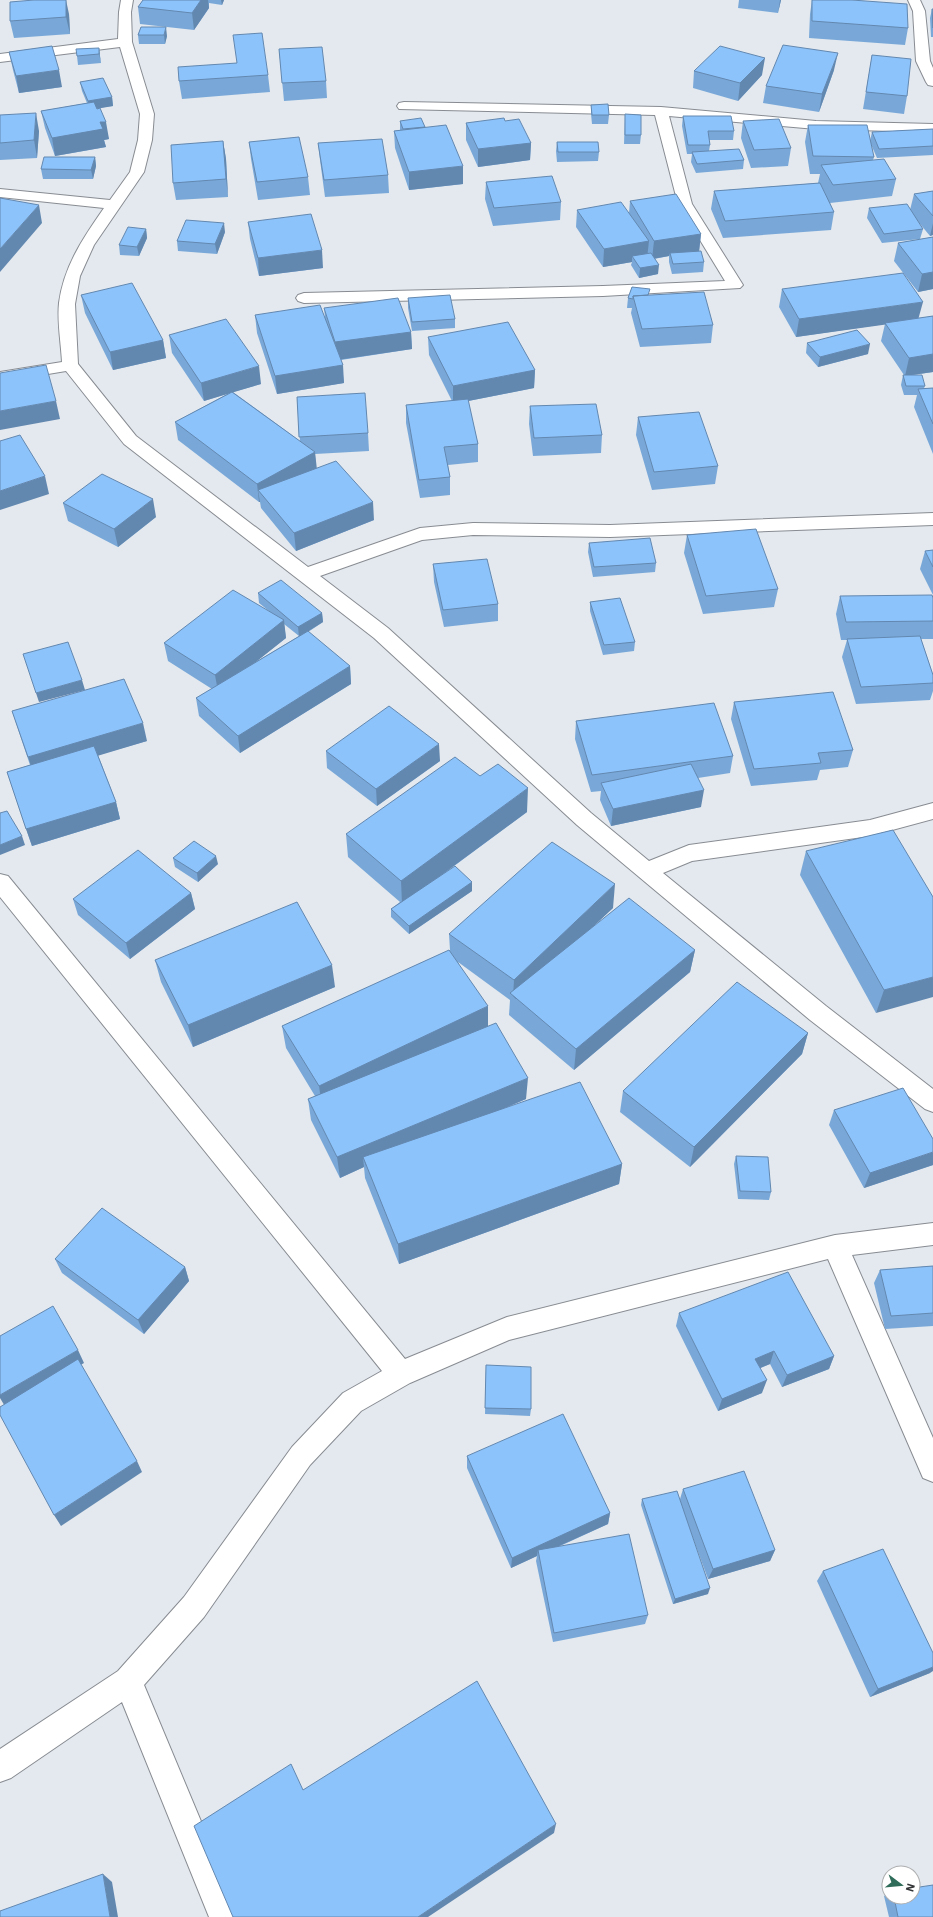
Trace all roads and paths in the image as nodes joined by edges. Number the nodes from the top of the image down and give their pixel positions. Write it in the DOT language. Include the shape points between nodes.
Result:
graph roads {
  1 [pos="127,0"];
  2 [pos="914,0"];
  3 [pos="125,42"];
  4 [pos="0,58"];
  5 [pos="933,82"];
  6 [pos="404,106"];
  7 [pos="661,111"];
  8 [pos="933,128"];
  9 [pos="0,193"];
  10 [pos="114,205"];
  11 [pos="304,298"];
  12 [pos="70,365"];
  13 [pos="0,377"];
  14 [pos="933,520"];
  15 [pos="305,575"];
  16 [pos="933,811"];
  17 [pos="646,871"];
  18 [pos="0,882"];
  19 [pos="933,1102"];
  20 [pos="933,1234"];
  21 [pos="835,1246"];
  22 [pos="401,1374"];
  23 [pos="933,1469"];
  24 [pos="128,1681"];
  25 [pos="0,1767"];
  26 [pos="225,1917"];
  1 -- 3 [label="street" via="124,12"];
  2 -- 5 [label="street" via="919,11 923,61"];
  3 -- 4 [label="street"];
  3 -- 10 [label="street" via="147,114 145,140 137,172"];
  6 -- 7 [label="street"];
  7 -- 8 [label="street" via="816,126"];
  7 -- 11 [label="street" via="685,204 735,285"];
  9 -- 10 [label="street"];
  10 -- 12 [label="street" via="86,245 72,276 67,304"];
  12 -- 13 [label="street"];
  12 -- 15 [label="street" via="130,440"];
  14 -- 15 [label="street" via="610,531 473,529 420,534"];
  15 -- 17 [label="street" via="381,633 584,819"];
  16 -- 17 [label="street" via="870,828 689,853"];
  17 -- 19 [label="street" via="818,1013"];
  18 -- 22 [label="street"];
  20 -- 21 [label="street"];
  21 -- 22 [label="street" via="507,1329"];
  21 -- 23 [label="street"];
  22 -- 24 [label="street" via="352,1402 301,1456 194,1607"];
  24 -- 25 [label="street"];
  24 -- 26 [label="street"];
}
